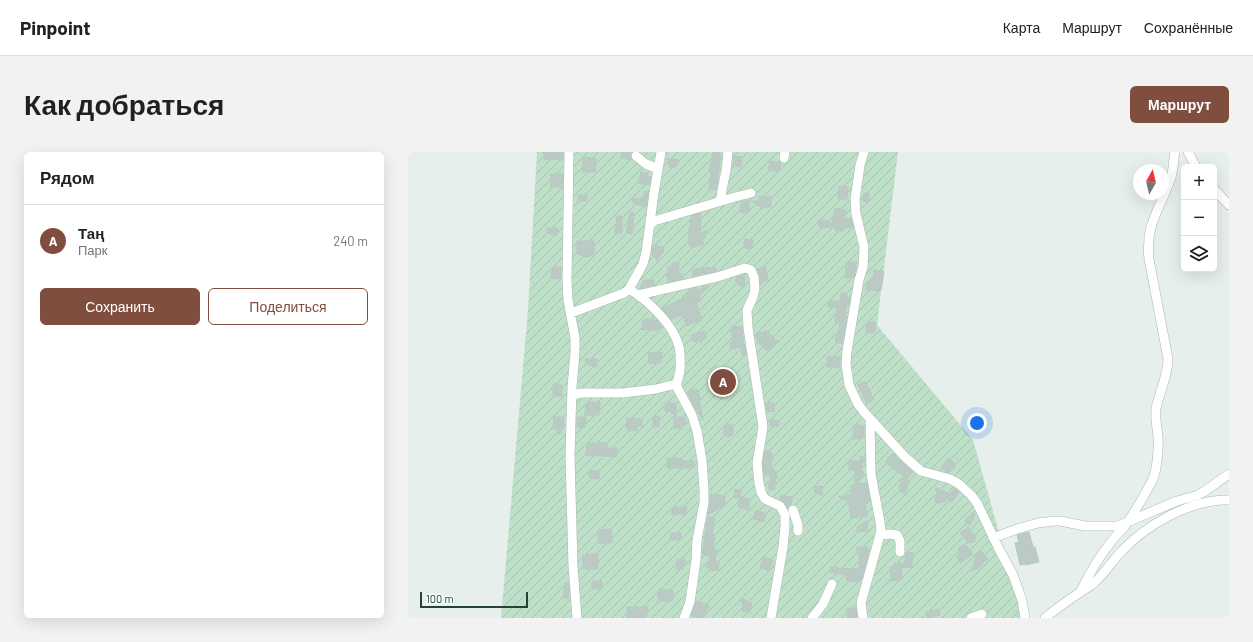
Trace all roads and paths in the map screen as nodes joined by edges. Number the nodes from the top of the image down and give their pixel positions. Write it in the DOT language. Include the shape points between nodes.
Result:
graph roads {
  1 [pos="569,152"];
  2 [pos="661,152"];
  3 [pos="728,152"];
  4 [pos="864,152"];
  5 [pos="1175,152"];
  6 [pos="1188,152"];
  7 [pos="636,156"];
  8 [pos="1194,164"];
  9 [pos="658,169"];
  10 [pos="1217,192"];
  11 [pos="751,193"];
  12 [pos="720,202"];
  13 [pos="1229,205"];
  14 [pos="651,224"];
  15 [pos="629,289"];
  16 [pos="638,295"];
  17 [pos="571,313"];
  18 [pos="676,384"];
  19 [pos="572,396"];
  20 [pos="870,419"];
  21 [pos="1229,474"];
  22 [pos="1202,494"];
  23 [pos="1229,500"];
  24 [pos="1193,507"];
  25 [pos="793,510"];
  26 [pos="1127,522"];
  27 [pos="785,528"];
  28 [pos="880,535"];
  29 [pos="993,538"];
  30 [pos="900,552"];
  31 [pos="832,584"];
  32 [pos="1081,591"];
  33 [pos="982,614"];
  34 [pos="577,618"];
  35 [pos="684,618"];
  36 [pos="771,618"];
  37 [pos="812,618"];
  38 [pos="863,618"];
  39 [pos="971,618"];
  40 [pos="1025,618"];
  41 [pos="1045,618"];
  1 -- 17 [label="street" via="567,280"];
  2 -- 9 [label="street"];
  3 -- 12 [label="street"];
  4 -- 20 [label="street" via="855,200 864,247 863,267 846,364 851,391"];
  5 -- 26 [label="street" via="1171,177 1150,229 1148,246 1168,359 1167,375 1155,416 1158,438 1156,461 1153,480"];
  6 -- 8 [label="street"];
  7 -- 9 [label="street"];
  9 -- 14 [label="street"];
  10 -- 13 [label="street"];
  11 -- 12 [label="street"];
  12 -- 14 [label="street"];
  14 -- 15 [label="street" via="643,264"];
  15 -- 16 [label="street"];
  15 -- 17 [label="street"];
  16 -- 18 [label="street" via="653,307 676,337 680,351 680,371"];
  16 -- 27 [label="street" via="745,268 751,270 755,288 747,310 748,328 763,427 757,463 758,478 765,499 780,506 784,512"];
  17 -- 19 [label="street" via="575,338"];
  18 -- 19 [label="street" via="656,389 582,393"];
  18 -- 35 [label="street" via="697,431 704,483 704,503 690,602"];
  19 -- 34 [label="street" via="570,456"];
  20 -- 28 [label="street" via="871,474"];
  20 -- 29 [label="street" via="921,471 950,479 971,495"];
  21 -- 22 [label="street"];
  22 -- 23 [label="street"];
  22 -- 24 [label="street"];
  22 -- 26 [label="street" via="1177,501"];
  23 -- 24 [label="street"];
  24 -- 32 [label="street" via="1162,519 1135,538 1094,583"];
  25 -- 27 [label="street" via="798,528"];
  26 -- 29 [label="street" via="1118,526 1085,526 1055,521 1018,529"];
  26 -- 32 [label="street" via="1085,581"];
  27 -- 36 [label="street"];
  28 -- 30 [label="street" via="897,535"];
  28 -- 38 [label="street" via="861,603"];
  29 -- 40 [label="street" via="1013,575"];
  31 -- 37 [label="street" via="823,604"];
  32 -- 41 [label="street"];
  33 -- 39 [label="street"];
}
